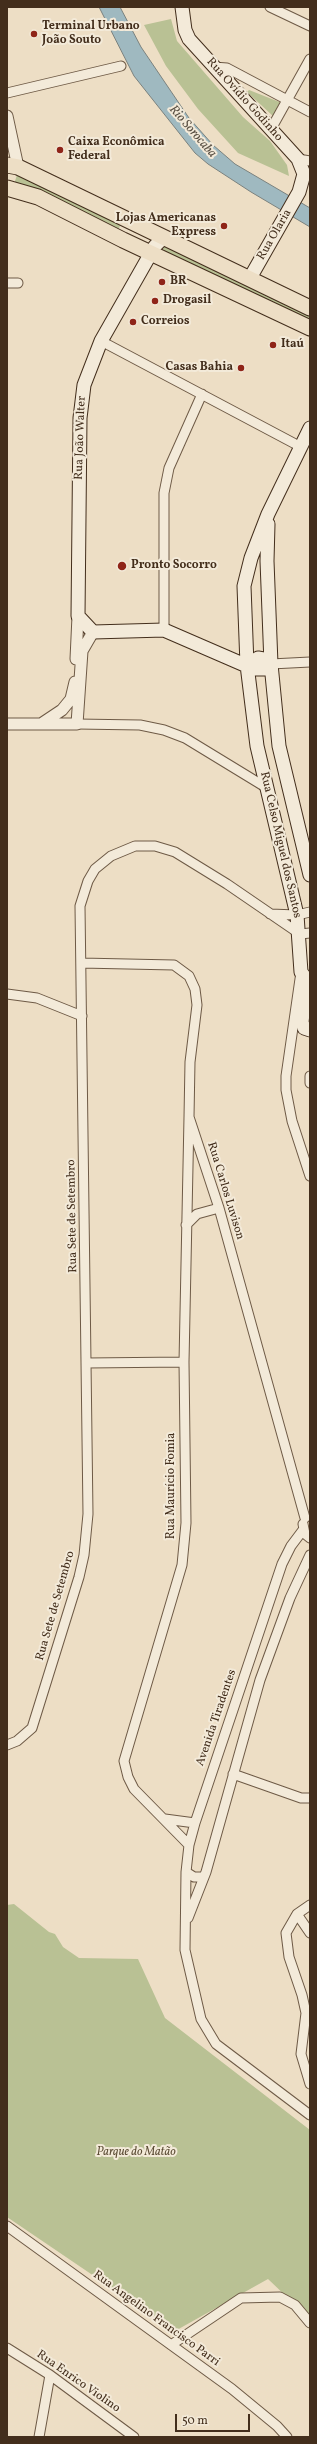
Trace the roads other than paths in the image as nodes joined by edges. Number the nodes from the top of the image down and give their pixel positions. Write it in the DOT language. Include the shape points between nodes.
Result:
graph roads {
  1 [pos="182,7"];
  2 [pos="270,7"];
  3 [pos="310,26"];
  4 [pos="310,59"];
  5 [pos="121,66"];
  6 [pos="214,67"];
  7 [pos="7,93"];
  8 [pos="287,101"];
  9 [pos="310,112"];
  10 [pos="7,116"];
  11 [pos="271,129"];
  12 [pos="304,160"];
  13 [pos="13,166"];
  14 [pos="7,178"];
  15 [pos="304,187"];
  16 [pos="7,188"];
  17 [pos="162,238"];
  18 [pos="151,252"];
  19 [pos="250,278"];
  20 [pos="7,283"];
  21 [pos="18,283"];
  22 [pos="310,308"];
  23 [pos="310,328"];
  24 [pos="101,341"];
  25 [pos="202,394"];
  26 [pos="310,428"];
  27 [pos="301,446"];
  28 [pos="268,514"];
  29 [pos="78,616"];
  30 [pos="164,630"];
  31 [pos="93,632"];
  32 [pos="310,662"];
  33 [pos="271,664"];
  34 [pos="247,665"];
  35 [pos="7,724"];
  36 [pos="40,724"];
  37 [pos="77,724"];
  38 [pos="267,788"];
  39 [pos="286,792"];
  40 [pos="310,875"];
  41 [pos="270,914"];
  42 [pos="304,914"];
  43 [pos="305,934"];
  44 [pos="82,963"];
  45 [pos="301,972"];
  46 [pos="7,994"];
  47 [pos="82,1016"];
  48 [pos="310,1030"];
  49 [pos="310,1076"];
  50 [pos="310,1083"];
  51 [pos="189,1117"];
  52 [pos="310,1176"];
  53 [pos="219,1208"];
  54 [pos="186,1225"];
  55 [pos="184,1362"];
  56 [pos="88,1363"];
  57 [pos="308,1515"];
  58 [pos="303,1530"];
  59 [pos="310,1538"];
  60 [pos="310,1555"];
  61 [pos="7,1745"];
  62 [pos="232,1774"];
  63 [pos="310,1798"];
  64 [pos="165,1819"];
  65 [pos="195,1823"];
  66 [pos="189,1845"];
  67 [pos="186,1872"];
  68 [pos="204,1877"];
  69 [pos="310,1905"];
  70 [pos="297,1914"];
  71 [pos="186,1923"];
  72 [pos="310,1933"];
  73 [pos="310,2084"];
  74 [pos="310,2115"];
  75 [pos="7,2226"];
  76 [pos="310,2323"];
  77 [pos="171,2346"];
  78 [pos="7,2348"];
  79 [pos="50,2375"];
  80 [pos="39,2437"];
  81 [pos="134,2437"];
  82 [pos="287,2437"];
  1 -- 6 [label="main road, Rua Ovídio Godinho" via="190,40"];
  2 -- 3 [label="street"];
  4 -- 8 [label="street"];
  5 -- 7 [label="street"];
  6 -- 8 [label="street" via="227,68"];
  6 -- 11 [label="main road, Rua Ovídio Godinho"];
  8 -- 9 [label="street"];
  8 -- 11 [label="street"];
  10 -- 13 [label="street"];
  11 -- 12 [label="main road, Rua Ovídio Godinho"];
  12 -- 15 [label="main road, Rua Ovídio Godinho"];
  13 -- 14 [label="highway"];
  13 -- 17 [label="highway"];
  15 -- 19 [label="main road, Rua Olaria"];
  16 -- 18 [label="highway" via="38,197"];
  17 -- 18 [label="main road, Rua João Walter"];
  17 -- 19 [label="highway"];
  18 -- 23 [label="highway"];
  18 -- 24 [label="main road, Rua João Walter"];
  19 -- 22 [label="highway"];
  20 -- 21 [label="street"];
  24 -- 25 [label="street"];
  24 -- 29 [label="main road, Rua João Walter" via="84,385 80,418"];
  25 -- 27 [label="street"];
  25 -- 30 [label="street" via="169,468 164,493"];
  26 -- 27 [label="main road, Rua Celso Miguel dos Santos"];
  27 -- 28 [label="main road, Rua Celso Miguel dos Santos"];
  28 -- 33 [label="main road, Rua Celso Miguel dos Santos"];
  28 -- 34 [label="main road, Rua Celso Miguel dos Santos" via="251,558 244,586"];
  29 -- 31 [label="main road"];
  29 -- 36 [label="street, Rua João Walter" via="75,683 70,699 62,710"];
  30 -- 31 [label="main road"];
  30 -- 34 [label="main road"];
  31 -- 37 [label="street" via="82,652"];
  32 -- 33 [label="street"];
  33 -- 34 [label="main road" via="259,670"];
  33 -- 39 [label="main road, Rua Celso Miguel dos Santos"];
  34 -- 38 [label="main road, Rua Celso Miguel dos Santos" via="257,746"];
  35 -- 36 [label="street"];
  36 -- 37 [label="street"];
  37 -- 38 [label="street" via="140,725 164,730 185,738"];
  38 -- 39 [label="main road" via="281,785"];
  38 -- 42 [label="main road, Rua Celso Miguel dos Santos"];
  39 -- 40 [label="main road, Rua Celso Miguel dos Santos"];
  41 -- 42 [label="street"];
  41 -- 43 [label="street, Rua Sete de Setembro"];
  41 -- 44 [label="street, Rua Sete de Setembro" via="175,852 155,846 135,846 111,856 95,869 88,881 80,906"];
  42 -- 43 [label="main road, Rua Celso Miguel dos Santos"];
  43 -- 45 [label="main road, Rua Celso Miguel dos Santos"];
  44 -- 47 [label="street, Rua Sete de Setembro"];
  44 -- 51 [label="street, Rua Carlos Luvison" via="174,965 189,976 195,989 196,1005 190,1062"];
  45 -- 48 [label="main road" via="307,980 302,1022 304,1028"];
  45 -- 52 [label="street, Rua Celso Miguel dos Santos" via="286,1090 292,1121"];
  46 -- 47 [label="street" via="37,998"];
  47 -- 56 [label="street, Rua Sete de Setembro"];
  49 -- 50 [label="street"];
  51 -- 53 [label="street, Rua Carlos Luvison"];
  51 -- 54 [label="street, Rua Maurício Fomia"];
  53 -- 54 [label="street" via="196,1214"];
  53 -- 57 [label="street, Rua Carlos Luvison"];
  54 -- 55 [label="street, Rua Maurício Fomia"];
  55 -- 56 [label="street"];
  55 -- 64 [label="street, Rua Maurício Fomia" via="186,1523 182,1565 124,1761 134,1788"];
  56 -- 61 [label="street, Rua Sete de Setembro" via="88,1514 84,1555 32,1728 17,1741"];
  57 -- 58 [label="street"];
  58 -- 59 [label="street"];
  58 -- 65 [label="street, Avenida Tiradentes" via="282,1564"];
  60 -- 62 [label="street, Avenida Tiradentes" via="290,1598 260,1680"];
  62 -- 63 [label="street" via="301,1798"];
  62 -- 68 [label="street, Avenida Tiradentes"];
  64 -- 65 [label="street"];
  64 -- 66 [label="street, Rua Maurício Fomia"];
  65 -- 66 [label="street, Avenida Tiradentes"];
  66 -- 67 [label="street, Avenida Tiradentes"];
  67 -- 68 [label="street" via="194,1877"];
  67 -- 71 [label="street, Avenida Tiradentes"];
  68 -- 71 [label="street, Avenida Tiradentes"];
  69 -- 70 [label="street"];
  70 -- 72 [label="street"];
  70 -- 73 [label="street" via="286,1933 287,1948 304,2007 301,2054"];
  71 -- 74 [label="street, Avenida Tiradentes" via="186,1963 201,2019 216,2044"];
  75 -- 77 [label="street, Rua Angelino Francisco Parri"];
  76 -- 77 [label="street" via="295,2305 280,2297 241,2298"];
  77 -- 82 [label="street, Rua Angelino Francisco Parri" via="232,2389"];
  78 -- 79 [label="street, Rua Enrico Violino"];
  79 -- 80 [label="street"];
  79 -- 81 [label="street, Rua Enrico Violino"];
}
